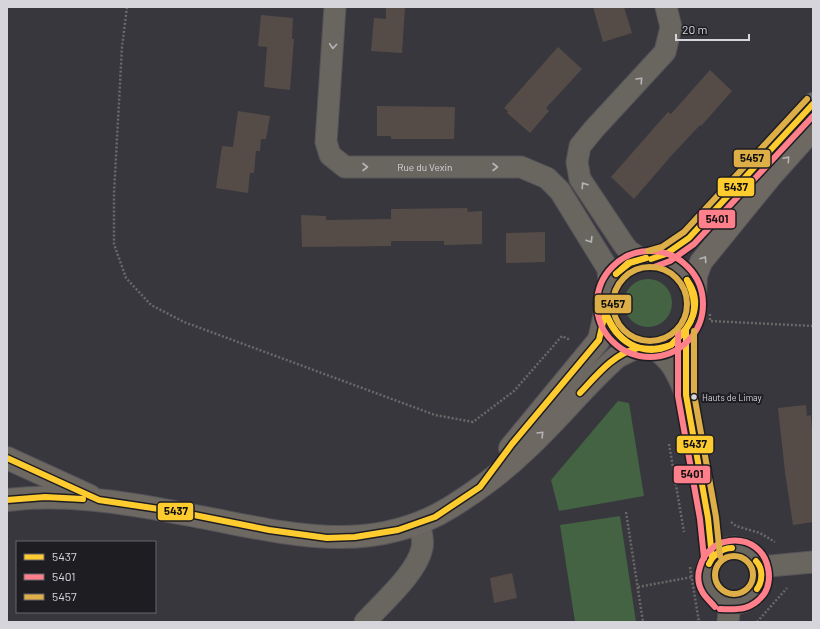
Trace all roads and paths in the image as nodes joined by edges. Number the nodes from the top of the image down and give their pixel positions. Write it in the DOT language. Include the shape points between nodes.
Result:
graph roads {
  1 [pos="127,7"];
  2 [pos="335,7"];
  3 [pos="666,7"];
  4 [pos="813,104"];
  5 [pos="813,129"];
  6 [pos="646,259"];
  7 [pos="610,283"];
  8 [pos="702,301"];
  9 [pos="605,313"];
  10 [pos="813,326"];
  11 [pos="686,332"];
  12 [pos="646,349"];
  13 [pos="590,352"];
  14 [pos="686,395"];
  15 [pos="669,441"];
  16 [pos="7,458"];
  17 [pos="480,487"];
  18 [pos="7,500"];
  19 [pos="98,500"];
  20 [pos="626,512"];
  21 [pos="726,517"];
  22 [pos="419,524"];
  23 [pos="686,539"];
  24 [pos="779,545"];
  25 [pos="712,557"];
  26 [pos="689,562"];
  27 [pos="813,562"];
  28 [pos="760,567"];
  29 [pos="692,577"];
  30 [pos="638,587"];
  31 [pos="792,588"];
  32 [pos="729,612"];
  33 [pos="365,622"];
  34 [pos="643,622"];
  35 [pos="699,622"];
  36 [pos="757,622"];
  1 -- 13 [label="path" via="122,47 114,193 114,244 126,278 150,305 184,322 421,410 473,422 514,391 562,336 582,344"];
  2 -- 7 [label="street, Rue du Vexin, one-way" via="326,142 330,155 345,167 521,167 547,178 560,191 600,254 608,268"];
  6 -- 3 [label="street, one-way" via="629,251 624,245 580,180 577,162 580,146 665,52 671,27"];
  4 -- 6 [label="main road" via="689,238 666,254"];
  8 -- 5 [label="main road, one-way" via="697,269 704,258"];
  6 -- 7 [label="main road" via="622,268"];
  6 -- 8 [label="main road" via="661,260 680,269"];
  7 -- 9 [label="main road" via="604,302"];
  8 -- 10 [label="path" via="710,321"];
  8 -- 11 [label="main road"];
  9 -- 12 [label="main road" via="608,323 620,339"];
  9 -- 13 [label="main road" via="601,335"];
  11 -- 12 [label="main road" via="668,346"];
  11 -- 14 [label="street"];
  12 -- 14 [label="street" via="667,358"];
  17 -- 12 [label="main road, one-way" via="521,454 617,357 633,349"];
  13 -- 17 [label="main road" via="512,444"];
  14 -- 25 [label="street" via="708,518"];
  15 -- 23 [label="path"];
  16 -- 19 [label="main road"];
  17 -- 22 [label="main road"];
  18 -- 19 [label="main road" via="45,497"];
  19 -- 22 [label="main road" via="327,538 377,535"];
  20 -- 30 [label="path"];
  21 -- 24 [label="path" via="736,526 760,532"];
  22 -- 33 [label="street" via="423,547 419,558"];
  25 -- 28 [label="street" via="723,550 735,548 751,554"];
  25 -- 32 [label="street" via="706,572 709,589"];
  26 -- 29 [label="path"];
  27 -- 28 [label="street"];
  28 -- 32 [label="street" via="762,577 755,594"];
  29 -- 30 [label="path"];
  29 -- 35 [label="path"];
  30 -- 34 [label="path"];
  31 -- 36 [label="path" via="786,588"];
}
